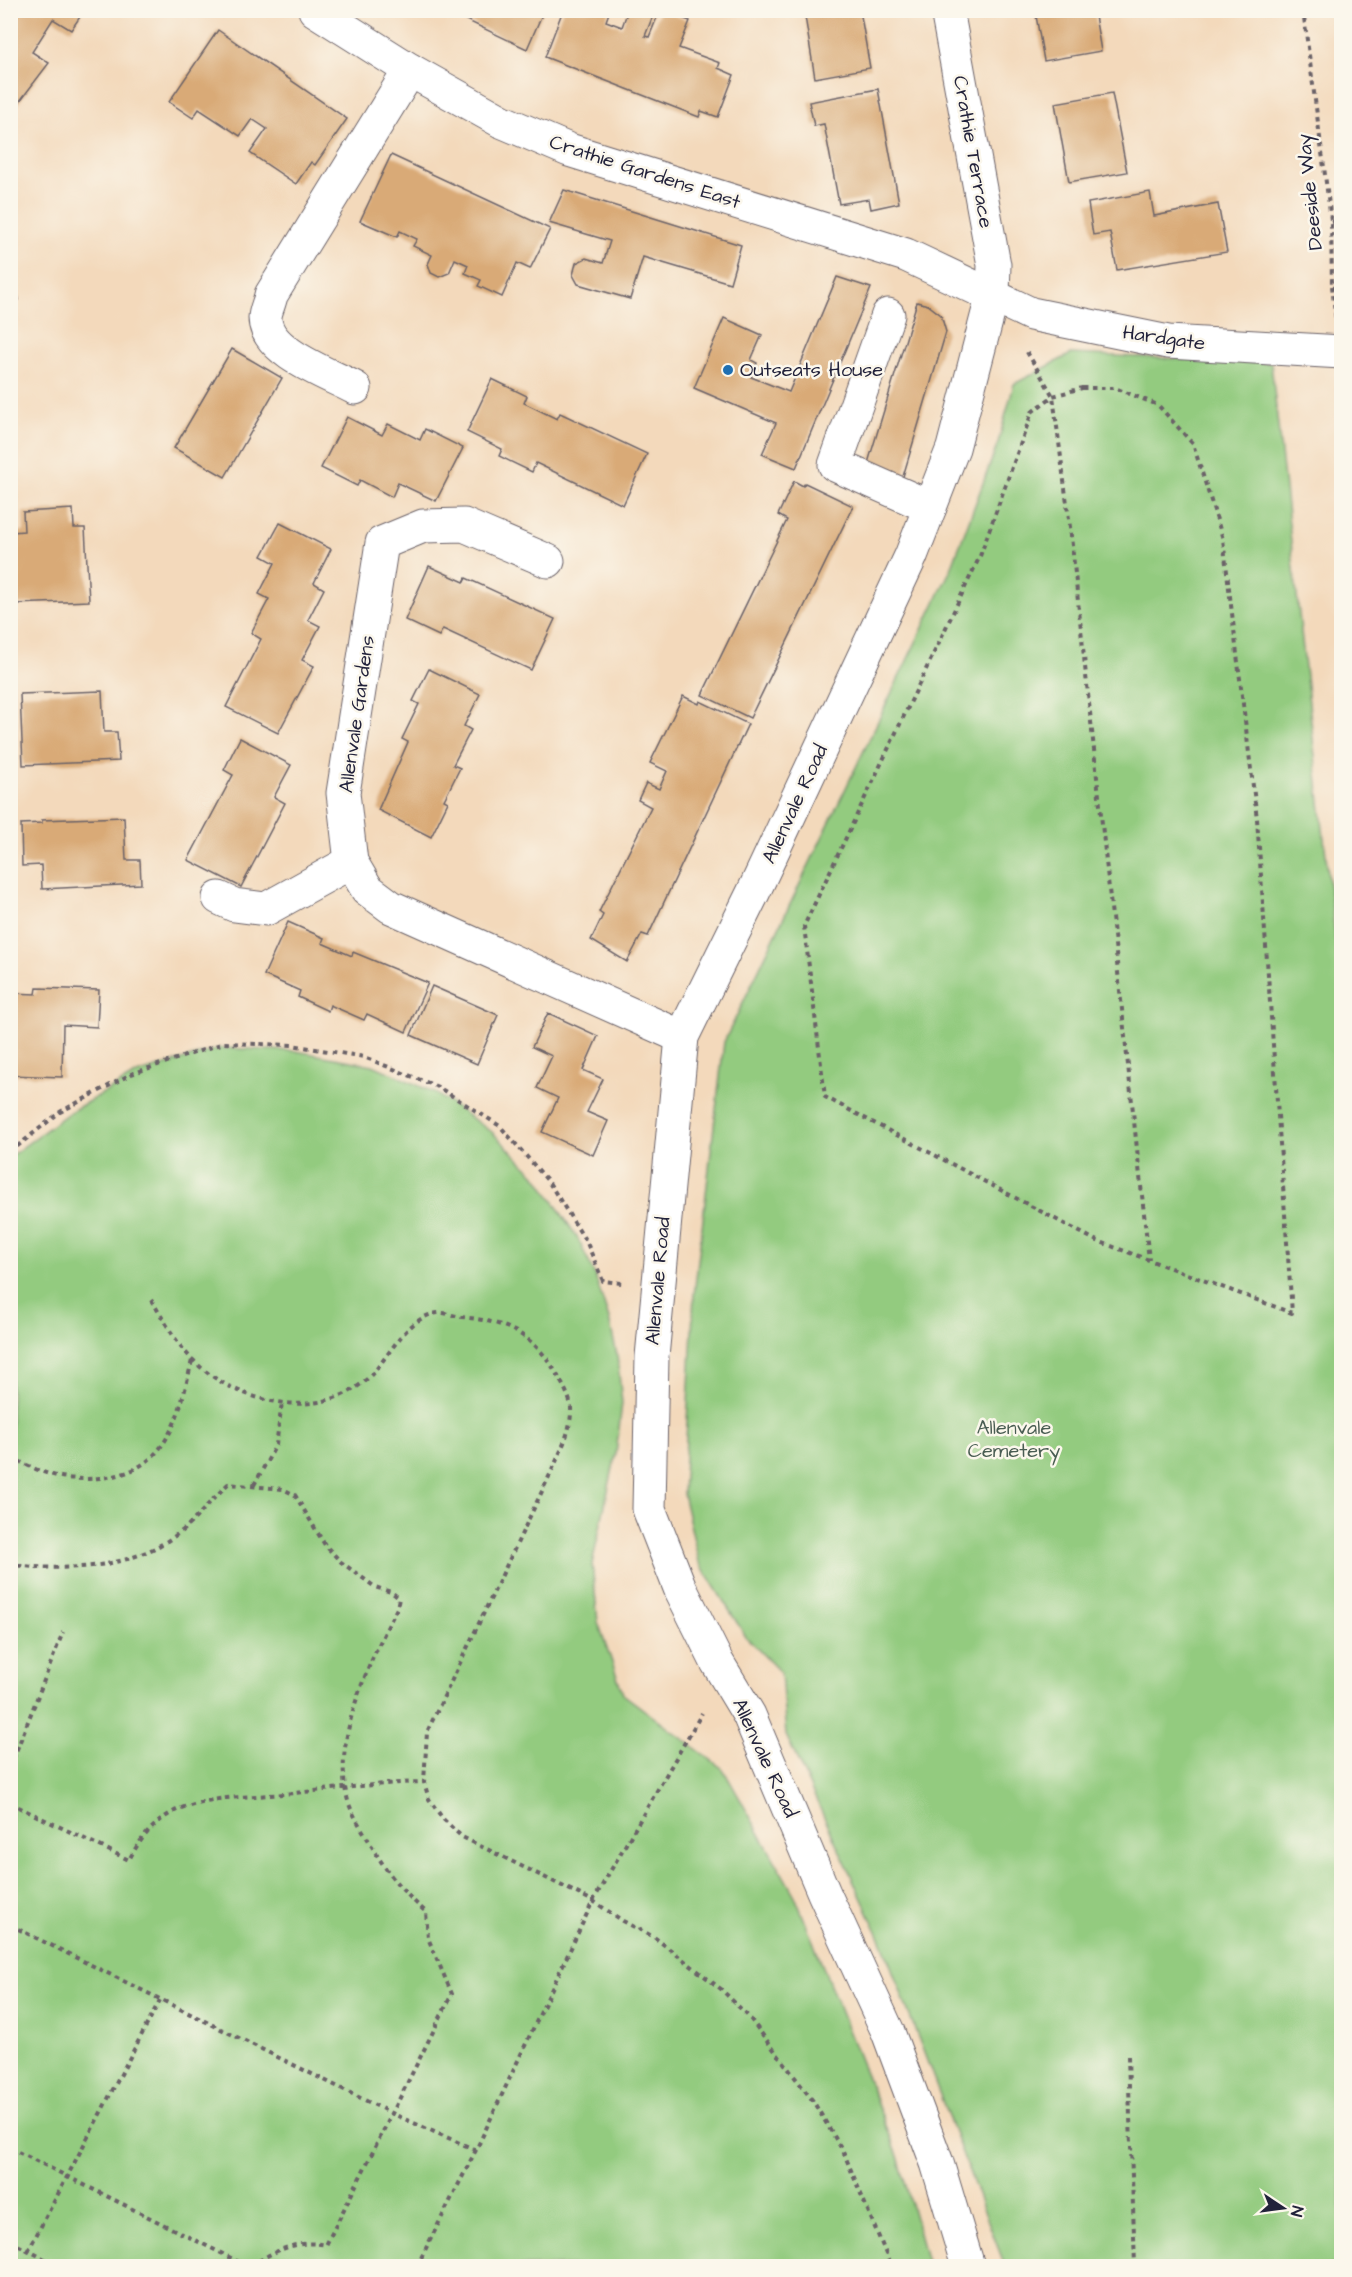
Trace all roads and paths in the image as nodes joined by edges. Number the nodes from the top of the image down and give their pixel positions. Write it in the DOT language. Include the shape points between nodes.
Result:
graph roads {
  1 [pos="315,10"];
  2 [pos="947,10"];
  3 [pos="1303,10"];
  4 [pos="410,70"];
  5 [pos="1331,220"];
  6 [pos="1341,232"];
  7 [pos="993,294"];
  8 [pos="888,315"];
  9 [pos="1341,352"];
  10 [pos="1341,372"];
  11 [pos="355,388"];
  12 [pos="1053,396"];
  13 [pos="930,507"];
  14 [pos="548,561"];
  15 [pos="351,862"];
  16 [pos="219,898"];
  17 [pos="682,1037"];
  18 [pos="10,1152"];
  19 [pos="1149,1260"];
  20 [pos="631,1285"];
  21 [pos="152,1300"];
  22 [pos="192,1360"];
  23 [pos="282,1403"];
  24 [pos="10,1457"];
  25 [pos="254,1485"];
  26 [pos="10,1568"];
  27 [pos="63,1632"];
  28 [pos="724,1674"];
  29 [pos="10,1767"];
  30 [pos="424,1782"];
  31 [pos="346,1788"];
  32 [pos="10,1803"];
  33 [pos="593,1901"];
  34 [pos="10,1925"];
  35 [pos="161,1998"];
  36 [pos="1128,2056"];
  37 [pos="393,2114"];
  38 [pos="10,2148"];
  39 [pos="476,2150"];
  40 [pos="69,2175"];
  41 [pos="10,2241"];
  42 [pos="28,2251"];
  43 [pos="58,2266"];
  44 [pos="249,2266"];
  45 [pos="417,2266"];
  46 [pos="891,2266"];
  47 [pos="968,2266"];
  48 [pos="1136,2266"];
  1 -- 4 [label="street, Crathie Gardens East"];
  2 -- 7 [label="street, Crathie Terrace" via="994,265"];
  3 -- 5 [label="path, Deeside Way"];
  4 -- 7 [label="street, Crathie Gardens East" via="501,122 569,150 906,255"];
  4 -- 11 [label="street" via="272,295 265,318 270,336 280,348"];
  5 -- 6 [label="path"];
  5 -- 10 [label="path, Deeside Way, bridge" via="1332,286"];
  7 -- 9 [label="street, Hardgate" via="1031,314 1168,342"];
  7 -- 13 [label="street, Allenvale Road" via="953,448"];
  8 -- 13 [label="street" via="834,465"];
  12 -- 19 [label="path"];
  12 -- 19 [label="path" via="1032,412 980,556 804,926 825,1097 1095,1240"];
  12 -- 19 [label="path" via="1082,388 1115,388 1158,405 1193,444 1224,539 1257,819 1292,1313"];
  13 -- 17 [label="street, Allenvale Road" via="896,588"];
  14 -- 15 [label="street, Allenvale Gardens" via="464,525 423,526 382,543 343,793"];
  15 -- 16 [label="street" via="266,909 234,905"];
  15 -- 17 [label="street, Allenvale Gardens" via="367,889 391,907"];
  17 -- 28 [label="street, Allenvale Road" via="652,1346 649,1509 680,1588"];
  18 -- 20 [label="path" via="60,1112 131,1074 224,1044 292,1046 364,1057 438,1087 500,1126 548,1181 587,1243 603,1281"];
  21 -- 22 [label="path"];
  22 -- 23 [label="path" via="253,1396"];
  22 -- 24 [label="path" via="172,1431 156,1456 135,1470 110,1478 80,1480 48,1474"];
  23 -- 25 [label="path" via="276,1445"];
  23 -- 30 [label="path" via="327,1401 347,1393 383,1364 408,1327 438,1312 501,1324 527,1337 543,1351 571,1406 564,1445 427,1732"];
  25 -- 26 [label="path" via="228,1484 183,1529 129,1561 95,1568"];
  25 -- 31 [label="path" via="295,1495 325,1545 341,1562 375,1587 399,1598 353,1711 345,1764"];
  27 -- 29 [label="path"];
  28 -- 33 [label="path"];
  28 -- 47 [label="street, Allenvale Road" via="758,1735 888,2032 937,2163"];
  30 -- 31 [label="path"];
  30 -- 33 [label="path" via="429,1799 462,1837"];
  31 -- 32 [label="path" via="187,1806 162,1819 136,1844 129,1860"];
  31 -- 37 [label="path" via="350,1805 382,1863 400,1889 426,1912 428,1938 452,1994"];
  33 -- 39 [label="path"];
  33 -- 46 [label="path" via="654,1937 721,1989 749,2017 813,2101 843,2151"];
  34 -- 35 [label="path"];
  35 -- 37 [label="path"];
  35 -- 40 [label="path"];
  36 -- 48 [label="path"];
  37 -- 39 [label="path"];
  37 -- 44 [label="path" via="326,2245 296,2245"];
  38 -- 40 [label="path"];
  39 -- 45 [label="path"];
  40 -- 42 [label="path"];
  40 -- 44 [label="path"];
  41 -- 42 [label="path"];
  42 -- 43 [label="path"];
}
